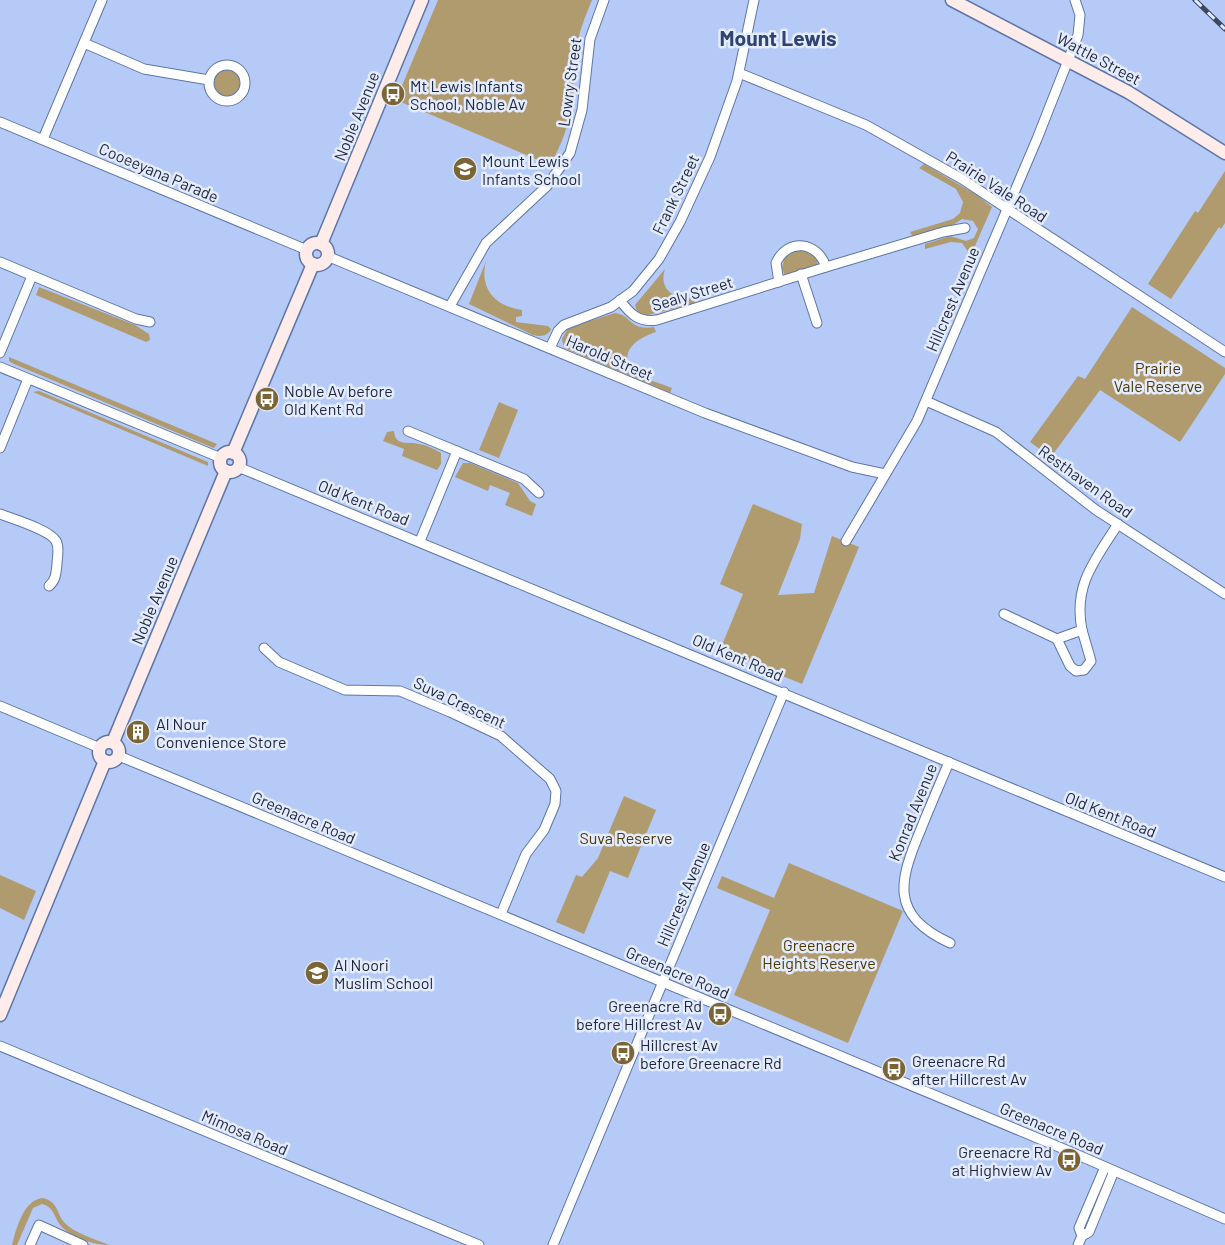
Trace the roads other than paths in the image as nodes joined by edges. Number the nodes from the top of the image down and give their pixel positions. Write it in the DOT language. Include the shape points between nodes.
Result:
graph roads {
  1 [pos="102,0"];
  2 [pos="422,0"];
  3 [pos="604,0"];
  4 [pos="754,0"];
  5 [pos="952,0"];
  6 [pos="1075,0"];
  7 [pos="84,43"];
  8 [pos="1070,61"];
  9 [pos="739,73"];
  10 [pos="209,80"];
  11 [pos="0,122"];
  12 [pos="43,140"];
  13 [pos="1225,154"];
  14 [pos="1007,208"];
  15 [pos="965,228"];
  16 [pos="321,244"];
  17 [pos="307,250"];
  18 [pos="327,256"];
  19 [pos="0,262"];
  20 [pos="313,264"];
  21 [pos="826,267"];
  22 [pos="802,274"];
  23 [pos="32,276"];
  24 [pos="779,282"];
  25 [pos="620,300"];
  26 [pos="450,306"];
  27 [pos="150,322"];
  28 [pos="817,323"];
  29 [pos="550,348"];
  30 [pos="1225,352"];
  31 [pos="0,353"];
  32 [pos="0,367"];
  33 [pos="28,379"];
  34 [pos="926,401"];
  35 [pos="408,432"];
  36 [pos="0,448"];
  37 [pos="457,452"];
  38 [pos="227,455"];
  39 [pos="232,469"];
  40 [pos="885,474"];
  41 [pos="539,493"];
  42 [pos="0,514"];
  43 [pos="1118,524"];
  44 [pos="420,541"];
  45 [pos="846,541"];
  46 [pos="49,586"];
  47 [pos="1225,594"];
  48 [pos="1004,614"];
  49 [pos="1082,630"];
  50 [pos="1057,639"];
  51 [pos="264,648"];
  52 [pos="784,692"];
  53 [pos="0,706"];
  54 [pos="113,742"];
  55 [pos="100,748"];
  56 [pos="119,756"];
  57 [pos="105,761"];
  58 [pos="949,762"];
  59 [pos="1225,877"];
  60 [pos="501,914"];
  61 [pos="950,943"];
  62 [pos="663,982"];
  63 [pos="0,1014"];
  64 [pos="0,1046"];
  65 [pos="1109,1169"];
  66 [pos="1225,1219"];
  67 [pos="30,1245"];
  68 [pos="83,1245"];
  69 [pos="479,1245"];
  70 [pos="553,1245"];
  71 [pos="1078,1245"];
  1 -- 7 [label="street"];
  2 -- 16 [label="street, Noble Avenue"];
  3 -- 26 [label="street, Lowry Street" via="590,39 582,110 570,153 547,186 486,243"];
  4 -- 9 [label="street, Frank Street"];
  5 -- 8 [label="street, Wattle Street"];
  6 -- 8 [label="street, Hillcrest Avenue" via="1080,26"];
  7 -- 10 [label="street" via="144,69"];
  7 -- 12 [label="street"];
  8 -- 13 [label="street, Wattle Street" via="1151,105"];
  8 -- 14 [label="street, Hillcrest Avenue"];
  9 -- 14 [label="street, Prairie Vale Road" via="866,125"];
  9 -- 25 [label="street, Frank Street" via="710,157 680,222 653,268 633,291"];
  10 -- 10 [label="street" via="214,69 228,64 241,71 245,85 237,98 222,100 211,92"];
  11 -- 12 [label="street, Cooeeyana Parade"];
  12 -- 17 [label="street, Cooeeyana Parade"];
  14 -- 30 [label="street, Prairie Vale Road"];
  14 -- 34 [label="street, Hillcrest Avenue"];
  15 -- 21 [label="street, Sealy Street"];
  16 -- 17 [label="street" via="311,245"];
  16 -- 18 [label="street" via="326,248"];
  17 -- 20 [label="street" via="308,260"];
  18 -- 20 [label="street" via="322,263"];
  18 -- 26 [label="street, Harold Street"];
  19 -- 23 [label="street"];
  20 -- 38 [label="street"];
  21 -- 22 [label="street, Sealy Street"];
  21 -- 24 [label="street" via="821,255 811,247 793,246 783,252 776,263"];
  22 -- 24 [label="street, Sealy Street"];
  22 -- 28 [label="street"];
  23 -- 27 [label="street"];
  23 -- 31 [label="street"];
  24 -- 25 [label="street, Sealy Street" via="649,322 635,317"];
  25 -- 29 [label="street, Frank Street" via="599,313 564,325"];
  26 -- 29 [label="street, Harold Street"];
  29 -- 40 [label="street, Harold Street" via="754,432 852,467"];
  32 -- 33 [label="street"];
  33 -- 36 [label="street"];
  33 -- 38 [label="street"];
  34 -- 40 [label="street, Hillcrest Avenue"];
  34 -- 43 [label="street, Resthaven Road" via="996,432"];
  35 -- 37 [label="street"];
  37 -- 41 [label="street" via="524,479"];
  37 -- 44 [label="street"];
  38 -- 39 [label="street" via="239,458"];
  39 -- 44 [label="street, Old Kent Road"];
  39 -- 54 [label="street, Noble Avenue"];
  40 -- 45 [label="street, Hillcrest Avenue"];
  42 -- 46 [label="street" via="55,539 58,548 56,572"];
  43 -- 47 [label="street, Resthaven Road"];
  43 -- 49 [label="street" via="1084,582 1080,599"];
  44 -- 52 [label="street, Old Kent Road"];
  48 -- 50 [label="street"];
  49 -- 50 [label="street"];
  49 -- 50 [label="street" via="1091,661 1084,670 1076,671 1070,666"];
  51 -- 60 [label="street, Suva Crescent" via="279,662 345,690 400,691 450,712 501,736 550,780 556,791 555,804 541,834 526,854"];
  52 -- 58 [label="street, Old Kent Road"];
  52 -- 62 [label="street, Hillcrest Avenue"];
  53 -- 55 [label="street"];
  54 -- 55 [label="street" via="104,743"];
  54 -- 56 [label="street" via="119,749"];
  55 -- 57 [label="street" via="100,757"];
  56 -- 57 [label="street" via="112,762"];
  56 -- 60 [label="street, Greenacre Road"];
  57 -- 63 [label="street"];
  58 -- 59 [label="street, Old Kent Road"];
  58 -- 61 [label="street, Konrad Avenue" via="908,858 903,886 906,902 916,920 925,930"];
  60 -- 62 [label="street, Greenacre Road"];
  62 -- 65 [label="street, Greenacre Road"];
  62 -- 70 [label="street, Hillcrest Avenue"];
  64 -- 69 [label="street, Mimosa Road"];
  65 -- 66 [label="street, Greenacre Road"];
  65 -- 71 [label="street" via="1080,1228 1082,1236"];
  67 -- 68 [label="street" via="39,1225"];
}
